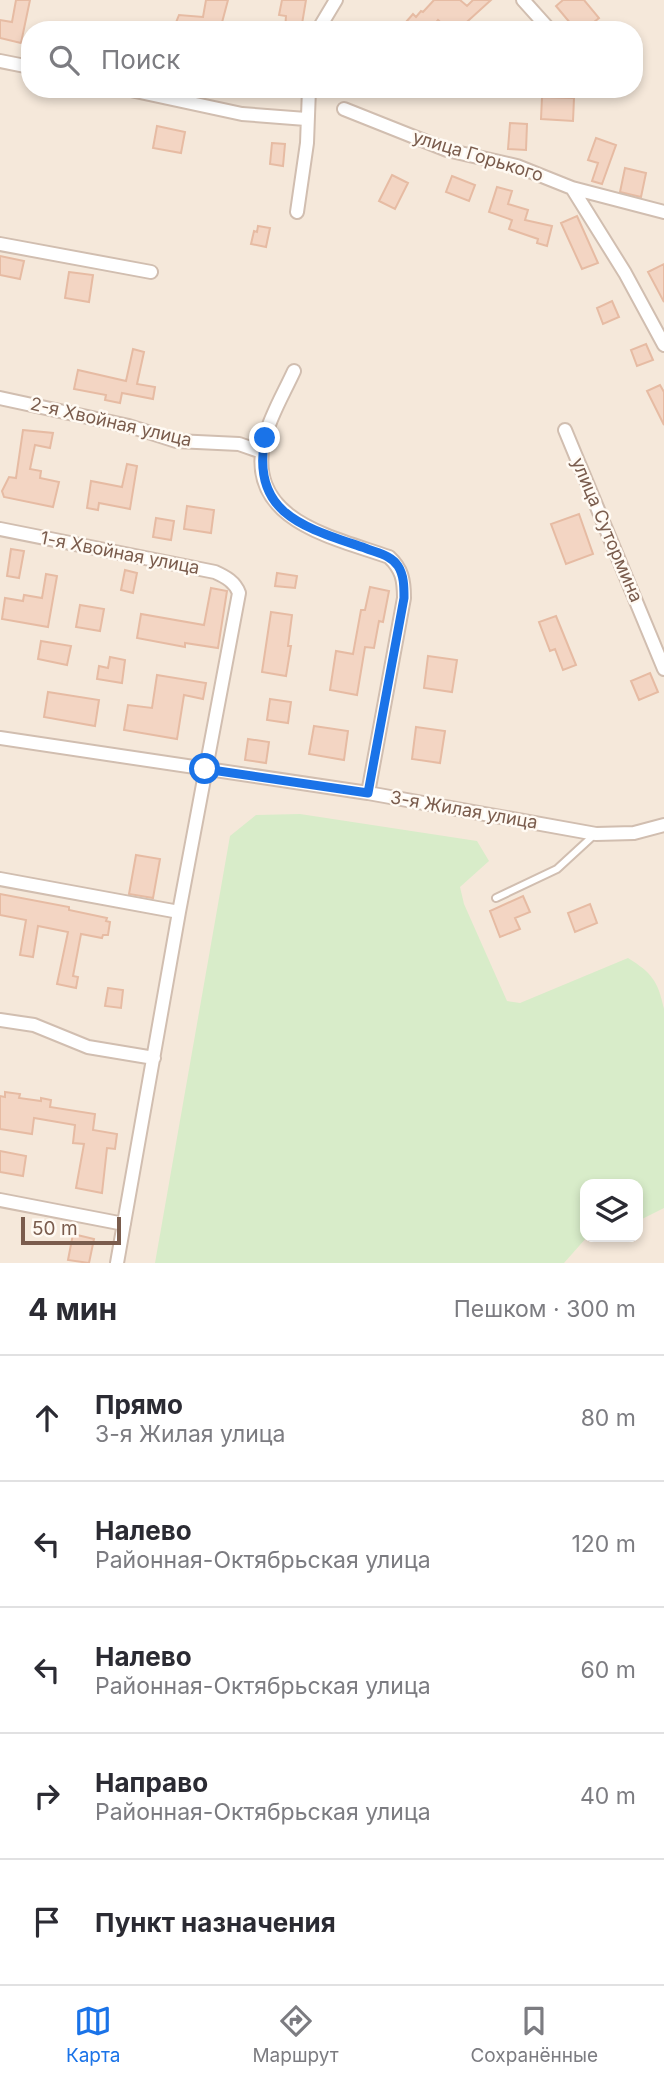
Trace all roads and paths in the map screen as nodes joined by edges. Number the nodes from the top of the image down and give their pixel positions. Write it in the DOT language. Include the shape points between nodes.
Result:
graph roads {
  1 [pos="336,0"];
  2 [pos="523,0"];
  3 [pos="323,21"];
  4 [pos="542,21"];
  5 [pos="0,61"];
  6 [pos="21,65"];
  7 [pos="168,98"];
  8 [pos="308,98"];
  9 [pos="344,109"];
  10 [pos="306,119"];
  11 [pos="572,188"];
  12 [pos="297,212"];
  13 [pos="664,212"];
  14 [pos="0,244"];
  15 [pos="151,272"];
  16 [pos="664,345"];
  17 [pos="294,371"];
  18 [pos="0,398"];
  19 [pos="565,430"];
  20 [pos="262,452"];
  21 [pos="0,529"];
  22 [pos="664,669"];
  23 [pos="0,738"];
  24 [pos="205,769"];
  25 [pos="368,793"];
  26 [pos="664,825"];
  27 [pos="596,834"];
  28 [pos="0,878"];
  29 [pos="496,898"];
  30 [pos="178,912"];
  31 [pos="0,1020"];
  32 [pos="154,1058"];
  33 [pos="0,1200"];
  34 [pos="124,1224"];
  35 [pos="117,1263"];
  1 -- 3 [label="street"];
  2 -- 4 [label="street"];
  5 -- 6 [label="street"];
  7 -- 10 [label="street" via="242,114"];
  8 -- 10 [label="street"];
  9 -- 11 [label="street, улица Горького" via="447,150 517,166"];
  10 -- 12 [label="street"];
  11 -- 13 [label="street, улица Горького"];
  11 -- 16 [label="street"];
  14 -- 15 [label="street"];
  17 -- 20 [label="street"];
  18 -- 20 [label="street, 2-я Хвойная улица" via="176,440 239,444"];
  19 -- 22 [label="street, улица Сутормина"];
  20 -- 25 [label="street" via="268,489 287,516 311,530 389,557 401,572 404,598"];
  21 -- 24 [label="street, 1-я Хвойная улица" via="215,572 236,586 239,604"];
  23 -- 24 [label="street, 3-я Жилая улица"];
  24 -- 25 [label="street, 3-я Жилая улица"];
  24 -- 30 [label="street"];
  25 -- 27 [label="street, 3-я Жилая улица"];
  26 -- 27 [label="street" via="634,833"];
  27 -- 29 [label="lane" via="557,869"];
  28 -- 30 [label="street"];
  30 -- 32 [label="street"];
  31 -- 32 [label="street" via="34,1025 88,1047"];
  32 -- 34 [label="street"];
  33 -- 34 [label="street"];
  34 -- 35 [label="street"];
}
